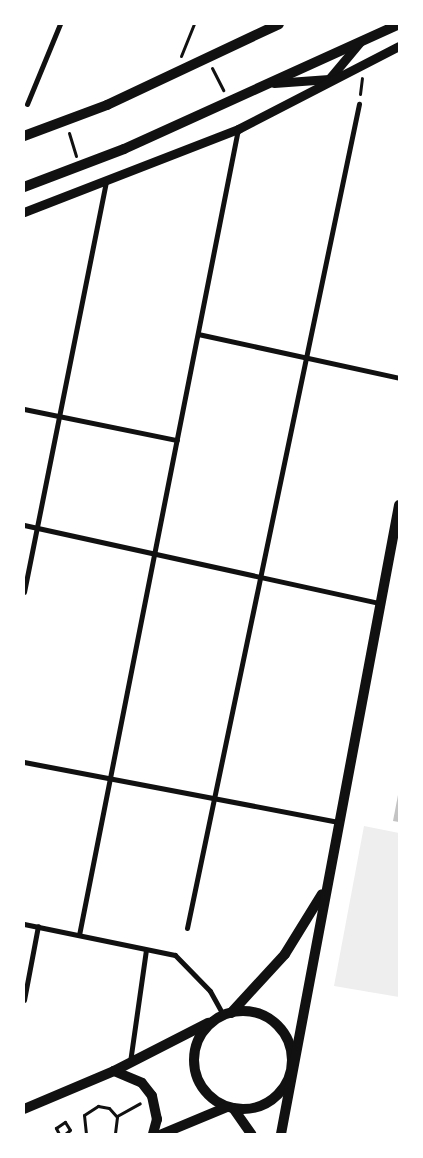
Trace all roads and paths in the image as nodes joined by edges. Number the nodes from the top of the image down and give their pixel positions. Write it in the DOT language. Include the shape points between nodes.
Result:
graph roads {
  1 [pos="60,24"];
  2 [pos="194,24"];
  3 [pos="278,24"];
  4 [pos="399,24"];
  5 [pos="360,42"];
  6 [pos="399,46"];
  7 [pos="207,58"];
  8 [pos="364,62"];
  9 [pos="174,72"];
  10 [pos="329,79"];
  11 [pos="274,83"];
  12 [pos="229,101"];
  13 [pos="27,104"];
  14 [pos="359,104"];
  15 [pos="65,120"];
  16 [pos="238,129"];
  17 [pos="24,136"];
  18 [pos="79,166"];
  19 [pos="106,182"];
  20 [pos="24,186"];
  21 [pos="24,212"];
  22 [pos="198,334"];
  23 [pos="305,358"];
  24 [pos="399,378"];
  25 [pos="24,409"];
  26 [pos="59,416"];
  27 [pos="177,440"];
  28 [pos="399,505"];
  29 [pos="24,525"];
  30 [pos="37,528"];
  31 [pos="155,552"];
  32 [pos="260,576"];
  33 [pos="24,592"];
  34 [pos="380,603"];
  35 [pos="24,762"];
  36 [pos="110,779"];
  37 [pos="214,800"];
  38 [pos="338,822"];
  39 [pos="325,889"];
  40 [pos="24,924"];
  41 [pos="38,926"];
  42 [pos="187,928"];
  43 [pos="79,935"];
  44 [pos="146,950"];
  45 [pos="24,1000"];
  46 [pos="224,1016"];
  47 [pos="130,1062"];
  48 [pos="114,1071"];
  49 [pos="292,1071"];
  50 [pos="140,1095"];
  51 [pos="230,1107"];
  52 [pos="24,1109"];
  53 [pos="117,1116"];
  54 [pos="40,1134"];
  55 [pos="44,1134"];
  56 [pos="59,1134"];
  57 [pos="65,1134"];
  58 [pos="84,1134"];
  59 [pos="115,1134"];
  60 [pos="153,1134"];
  61 [pos="162,1134"];
  62 [pos="251,1134"];
  63 [pos="282,1134"];
  1 -- 13 [label="street"];
  2 -- 9 [label="path"];
  3 -- 7 [label="main road"];
  4 -- 5 [label="main road"];
  5 -- 10 [label="street"];
  5 -- 11 [label="main road"];
  6 -- 8 [label="street"];
  7 -- 9 [label="main road"];
  7 -- 12 [label="path"];
  8 -- 10 [label="street"];
  8 -- 14 [label="path"];
  9 -- 15 [label="main road"];
  10 -- 11 [label="street"];
  10 -- 16 [label="street"];
  11 -- 12 [label="main road"];
  12 -- 18 [label="main road"];
  14 -- 23 [label="street"];
  15 -- 17 [label="main road"];
  15 -- 18 [label="path"];
  16 -- 19 [label="street"];
  16 -- 22 [label="street"];
  18 -- 20 [label="main road"];
  19 -- 21 [label="street"];
  19 -- 26 [label="street"];
  22 -- 23 [label="street"];
  22 -- 27 [label="street"];
  23 -- 24 [label="street"];
  23 -- 32 [label="street"];
  25 -- 26 [label="street"];
  26 -- 27 [label="street"];
  26 -- 30 [label="street"];
  27 -- 31 [label="street"];
  28 -- 34 [label="main road"];
  29 -- 30 [label="street"];
  30 -- 31 [label="street"];
  30 -- 33 [label="street"];
  31 -- 32 [label="street"];
  31 -- 36 [label="street"];
  32 -- 34 [label="street"];
  32 -- 37 [label="street"];
  34 -- 38 [label="main road"];
  35 -- 36 [label="street"];
  36 -- 37 [label="street"];
  36 -- 43 [label="street"];
  37 -- 38 [label="street"];
  37 -- 42 [label="street"];
  38 -- 39 [label="main road"];
  39 -- 46 [label="main road" via="285,954"];
  39 -- 49 [label="main road"];
  40 -- 41 [label="street"];
  41 -- 43 [label="street"];
  41 -- 45 [label="street"];
  43 -- 44 [label="street"];
  44 -- 46 [label="street" via="175,955 210,991"];
  44 -- 47 [label="street"];
  46 -- 47 [label="main road"];
  46 -- 49 [label="main road" via="262,1015 280,1028 291,1048"];
  46 -- 51 [label="main road" via="198,1042 196,1073 214,1100"];
  47 -- 48 [label="main road"];
  48 -- 52 [label="main road"];
  48 -- 60 [label="main road" via="142,1083 152,1096 157,1118"];
  49 -- 51 [label="main road" via="283,1089 268,1103 248,1109"];
  49 -- 63 [label="main road"];
  50 -- 53 [label="path" via="146,1103"];
  51 -- 61 [label="main road"];
  51 -- 62 [label="main road"];
  53 -- 58 [label="path" via="104,1106 93,1107 82,1121"];
  53 -- 59 [label="path"];
  54 -- 55 [label="path"];
  56 -- 57 [label="path" via="56,1128 65,1122 70,1130"];
}
